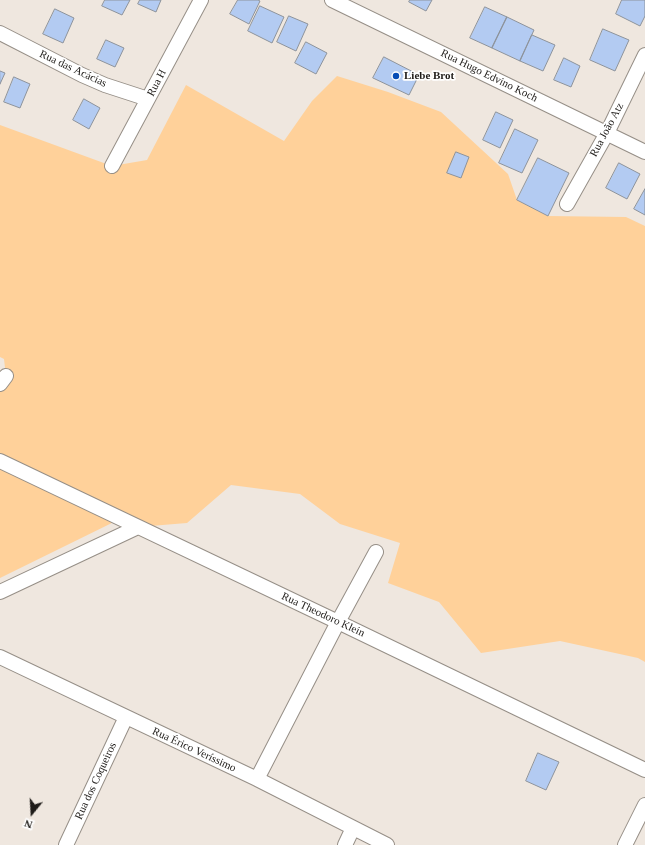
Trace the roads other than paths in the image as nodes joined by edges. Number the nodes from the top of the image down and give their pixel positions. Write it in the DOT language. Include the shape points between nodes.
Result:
graph roads {
  1 [pos="201,0"];
  2 [pos="332,0"];
  3 [pos="0,33"];
  4 [pos="645,55"];
  5 [pos="148,99"];
  6 [pos="607,133"];
  7 [pos="645,152"];
  8 [pos="112,166"];
  9 [pos="567,204"];
  10 [pos="0,461"];
  11 [pos="138,528"];
  12 [pos="376,552"];
  13 [pos="0,592"];
  14 [pos="338,622"];
  15 [pos="0,657"];
  16 [pos="126,717"];
  17 [pos="645,770"];
  18 [pos="257,779"];
  19 [pos="645,805"];
  20 [pos="353,828"];
  21 [pos="66,845"];
  22 [pos="345,845"];
  23 [pos="387,845"];
  24 [pos="625,845"];
  1 -- 5 [label="street, Rua H"];
  2 -- 6 [label="street, Rua Hugo Edvino Koch"];
  3 -- 5 [label="street, Rua das Acácias" via="82,75"];
  4 -- 6 [label="street, Rua João Atz"];
  5 -- 8 [label="street, Rua H"];
  6 -- 7 [label="street, Rua Hugo Edvino Koch"];
  6 -- 9 [label="street, Rua João Atz"];
  10 -- 11 [label="street, Rua Theodoro Klein"];
  11 -- 13 [label="street"];
  11 -- 14 [label="street, Rua Theodoro Klein"];
  12 -- 14 [label="street"];
  14 -- 17 [label="street, Rua Theodoro Klein"];
  14 -- 18 [label="street"];
  15 -- 16 [label="street, Rua Érico Veríssimo"];
  16 -- 18 [label="street, Rua Érico Veríssimo"];
  16 -- 21 [label="street, Rua dos Coqueiros"];
  18 -- 20 [label="street, Rua Érico Veríssimo"];
  19 -- 24 [label="street"];
  20 -- 22 [label="street"];
  20 -- 23 [label="street, Rua Érico Veríssimo"];
}
